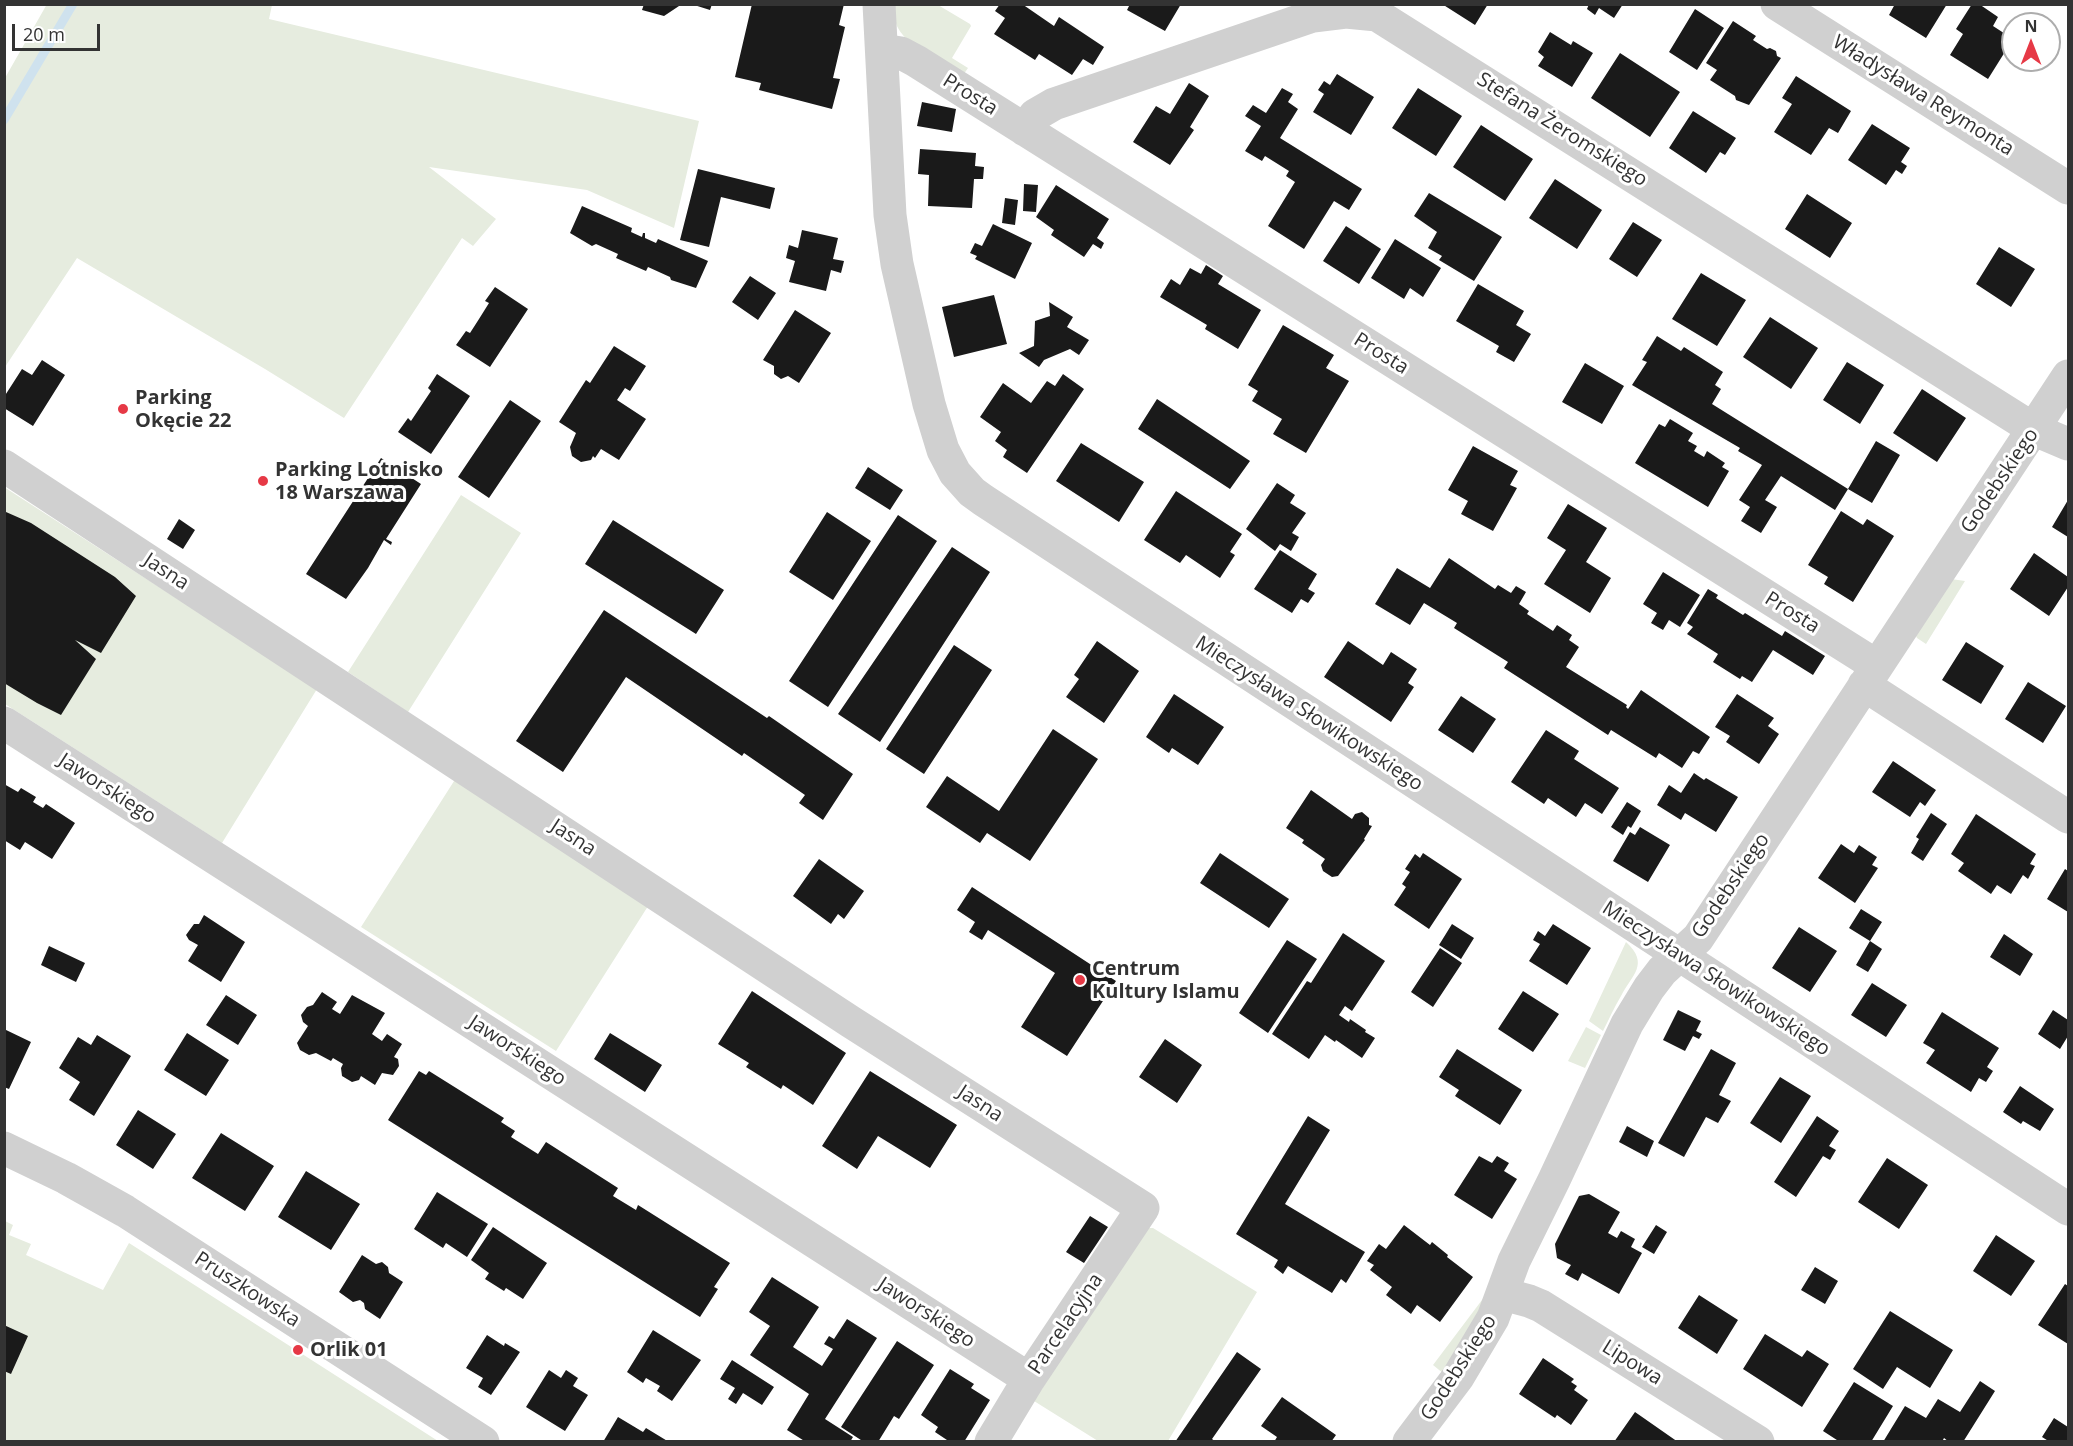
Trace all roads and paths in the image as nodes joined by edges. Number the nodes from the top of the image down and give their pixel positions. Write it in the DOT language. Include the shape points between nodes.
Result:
graph roads {
  1 [pos="879,4"];
  2 [pos="1778,4"];
  3 [pos="882,50"];
  4 [pos="1025,130"];
  5 [pos="2068,188"];
  6 [pos="2068,376"];
  7 [pos="2035,430"];
  8 [pos="2068,444"];
  9 [pos="4,465"];
  10 [pos="1870,676"];
  11 [pos="4,723"];
  12 [pos="2068,817"];
  13 [pos="1679,955"];
  14 [pos="4,1148"];
  15 [pos="1143,1208"];
  16 [pos="2068,1209"];
  17 [pos="1503,1294"];
  18 [pos="1029,1379"];
  19 [pos="483,1442"];
  20 [pos="991,1442"];
  21 [pos="1409,1442"];
  22 [pos="1758,1442"];
  1 -- 3 [label="street, Mieczysława Słowikowskiego"];
  2 -- 5 [label="street, Władysława Reymonta"];
  3 -- 4 [label="street, Prosta" via="916,61"];
  3 -- 13 [label="street, Mieczysława Słowikowskiego" via="893,243 936,431 961,480 983,500"];
  4 -- 7 [label="street, Stefana Żeromskiego" via="1035,115 1054,104 1313,16 1346,12 1377,15"];
  4 -- 10 [label="street, Prosta"];
  6 -- 7 [label="street, Godebskiego"];
  7 -- 8 [label="street, Stefana Żeromskiego"];
  7 -- 10 [label="street, Godebskiego"];
  9 -- 15 [label="street, Jasna" via="851,1022"];
  10 -- 12 [label="street, Prosta"];
  10 -- 13 [label="street, Godebskiego" via="1698,938"];
  11 -- 18 [label="street, Jaworskiego"];
  13 -- 16 [label="street, Mieczysława Słowikowskiego"];
  13 -- 17 [label="street, Godebskiego" via="1654,980 1627,1024 1514,1261"];
  14 -- 19 [label="street, Pruszkowska" via="118,1206"];
  15 -- 18 [label="street, Parcelacyjna"];
  17 -- 21 [label="street, Godebskiego" via="1476,1350"];
  17 -- 22 [label="street, Lipowa" via="1541,1306"];
  18 -- 20 [label="street, Parcelacyjna"];
}
